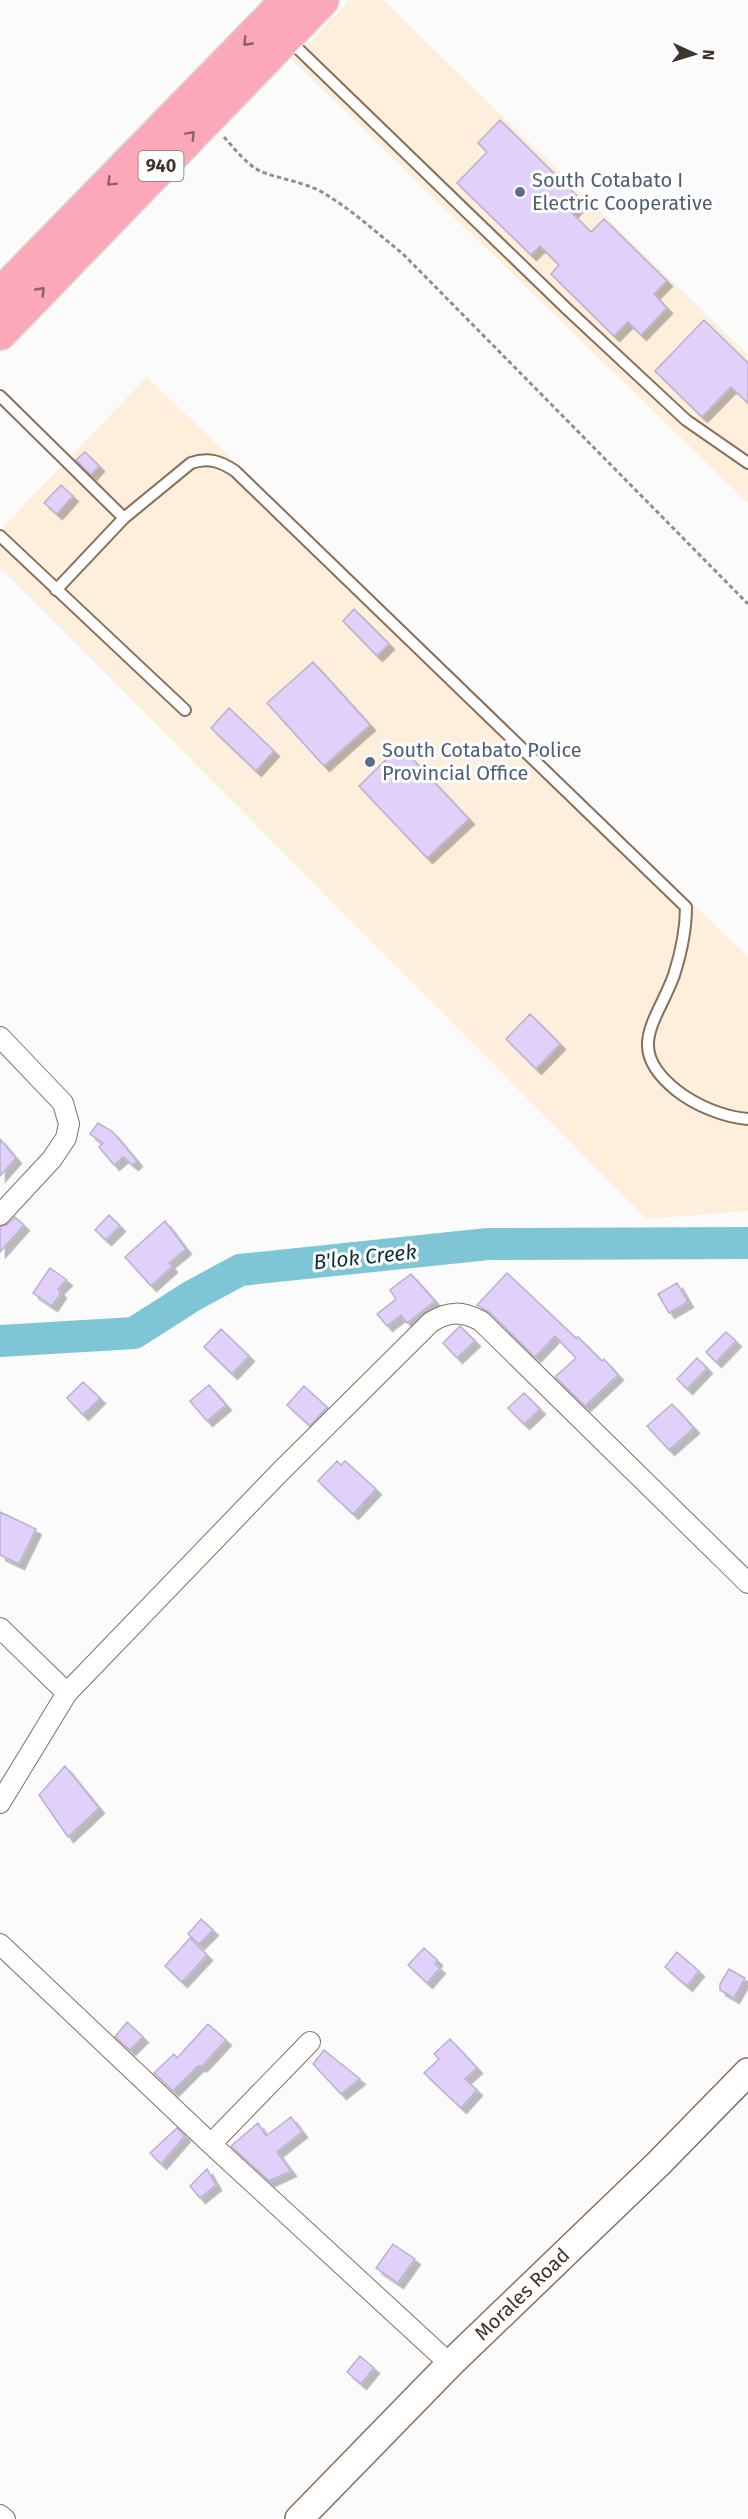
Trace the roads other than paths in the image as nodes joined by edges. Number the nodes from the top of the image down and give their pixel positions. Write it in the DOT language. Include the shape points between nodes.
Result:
graph roads {
  1 [pos="288,0"];
  2 [pos="322,0"];
  3 [pos="285,37"];
  4 [pos="0,295"];
  5 [pos="0,333"];
  6 [pos="0,396"];
  7 [pos="747,460"];
  8 [pos="124,518"];
  9 [pos="0,536"];
  10 [pos="56,590"];
  11 [pos="185,710"];
  12 [pos="0,1036"];
  13 [pos="748,1119"];
  14 [pos="0,1215"];
  15 [pos="748,1583"];
  16 [pos="0,1628"];
  17 [pos="67,1694"];
  18 [pos="0,1803"];
  19 [pos="0,1944"];
  20 [pos="310,2042"];
  21 [pos="748,2072"];
  22 [pos="211,2144"];
  23 [pos="450,2364"];
  24 [pos="0,2515"];
  25 [pos="5,2519"];
  26 [pos="299,2519"];
  1 -- 4 [label="highway, 940, one-way"];
  2 -- 3 [label="highway, 940"];
  5 -- 3 [label="highway, 940, one-way"];
  3 -- 7 [label="lane" via="686,420"];
  6 -- 8 [label="lane"];
  8 -- 10 [label="lane"];
  8 -- 13 [label="lane" via="190,463 210,460 235,471 687,907 673,977 651,1024 647,1041 650,1058 690,1101"];
  9 -- 10 [label="lane"];
  10 -- 11 [label="lane"];
  12 -- 14 [label="street" via="63,1102 69,1124 66,1138 52,1159"];
  15 -- 17 [label="street" via="481,1321 455,1312 431,1322 271,1481"];
  16 -- 17 [label="street"];
  17 -- 18 [label="street"];
  19 -- 22 [label="street"];
  20 -- 22 [label="street"];
  21 -- 23 [label="street, Morales Road"];
  22 -- 23 [label="street"];
  23 -- 26 [label="street, Morales Road"];
  24 -- 25 [label="street"];
}
